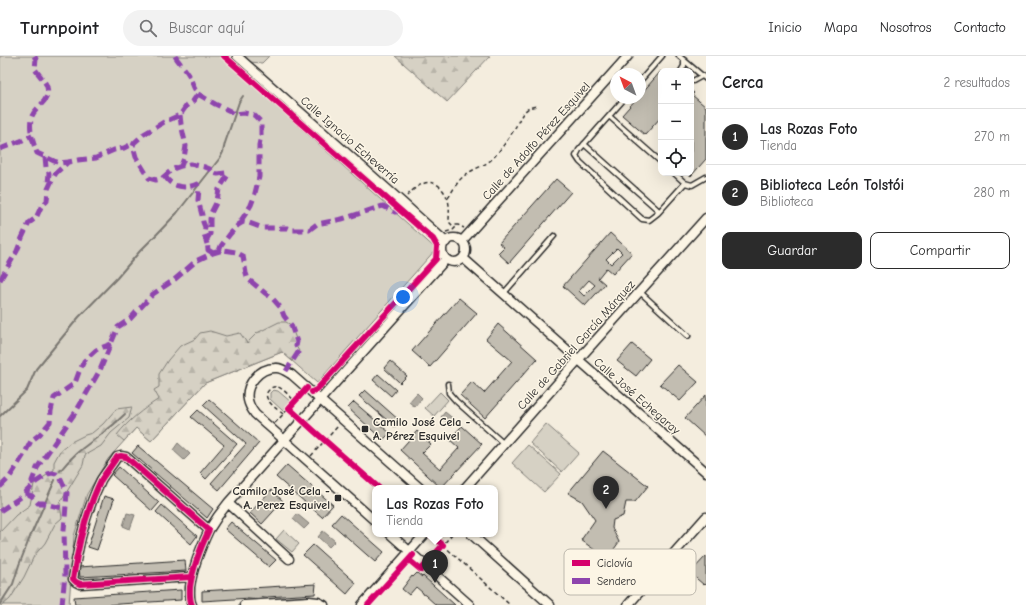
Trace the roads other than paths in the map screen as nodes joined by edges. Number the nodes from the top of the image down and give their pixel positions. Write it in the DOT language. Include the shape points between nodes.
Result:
graph roads {
  1 [pos="237,56"];
  2 [pos="628,56"];
  3 [pos="662,56"];
  4 [pos="679,56"];
  5 [pos="684,60"];
  6 [pos="683,68"];
  7 [pos="646,74"];
  8 [pos="704,78"];
  9 [pos="694,81"];
  10 [pos="620,104"];
  11 [pos="609,116"];
  12 [pos="584,144"];
  13 [pos="658,159"];
  14 [pos="677,176"];
  15 [pos="706,177"];
  16 [pos="685,183"];
  17 [pos="659,211"];
  18 [pos="706,218"];
  19 [pos="554,236"];
  20 [pos="462,241"];
  21 [pos="446,242"];
  22 [pos="463,258"];
  23 [pos="446,259"];
  24 [pos="639,292"];
  25 [pos="504,293"];
  26 [pos="688,336"];
  27 [pos="578,360"];
  28 [pos="448,384"];
  29 [pos="321,400"];
  30 [pos="285,440"];
  31 [pos="504,444"];
  32 [pos="706,472"];
  33 [pos="417,485"];
  34 [pos="468,485"];
  35 [pos="228,503"];
  36 [pos="706,517"];
  37 [pos="372,518"];
  38 [pos="209,530"];
  39 [pos="393,537"];
  40 [pos="422,537"];
  41 [pos="474,537"];
  42 [pos="678,549"];
  43 [pos="409,552"];
  44 [pos="289,559"];
  45 [pos="192,577"];
  46 [pos="637,595"];
  47 [pos="192,605"];
  48 [pos="244,605"];
  49 [pos="324,605"];
  50 [pos="362,605"];
  51 [pos="470,605"];
  52 [pos="550,605"];
  53 [pos="628,605"];
  1 -- 21 [label="street, Calle Ignacio Echeverría"];
  2 -- 20 [label="street, Calle de Adolfo Pérez Esquivel"];
  3 -- 7 [label="lane"];
  4 -- 5 [label="lane"];
  5 -- 6 [label="lane"];
  5 -- 8 [label="lane"];
  8 -- 9 [label="lane"];
  10 -- 11 [label="lane"];
  11 -- 12 [label="lane"];
  11 -- 13 [label="lane"];
  12 -- 17 [label="lane"];
  12 -- 17 [label="lane" via="576,156 580,162 642,219 649,220"];
  14 -- 16 [label="lane"];
  15 -- 16 [label="lane" via="692,185"];
  16 -- 17 [label="lane"];
  18 -- 24 [label="street, Calle de Gabriel García Márquez"];
  19 -- 25 [label="lane"];
  20 -- 21 [label="street" via="452,238"];
  20 -- 22 [label="street" via="466,249"];
  21 -- 23 [label="street" via="442,251"];
  22 -- 23 [label="street" via="457,262"];
  22 -- 25 [label="street, Calle José Echegaray"];
  23 -- 29 [label="street"];
  24 -- 26 [label="lane"];
  24 -- 27 [label="street, Calle de Gabriel García Márquez"];
  25 -- 27 [label="street, Calle José Echegaray"];
  27 -- 31 [label="street, Calle de Gabriel García Márquez"];
  27 -- 32 [label="street, Calle José Echegaray"];
  28 -- 31 [label="lane" via="449,393 456,401"];
  29 -- 30 [label="street"];
  29 -- 30 [label="street" via="283,369 267,369 252,381 248,388 251,408"];
  29 -- 33 [label="street"];
  30 -- 35 [label="street"];
  30 -- 37 [label="street"];
  31 -- 34 [label="street, Calle de Gabriel García Márquez"];
  35 -- 38 [label="street"];
  35 -- 44 [label="street"];
  36 -- 42 [label="street"];
  38 -- 45 [label="street" via="201,545"];
  38 -- 45 [label="street" via="126,457 121,456 117,457 102,480 88,513 76,558 73,579 76,582 80,584"];
  39 -- 43 [label="street"];
  40 -- 43 [label="street"];
  41 -- 52 [label="street"];
  43 -- 50 [label="street"];
  43 -- 51 [label="street"];
  45 -- 47 [label="street"];
  46 -- 53 [label="street"];
  48 -- 49 [label="street" via="309,600"];
}
